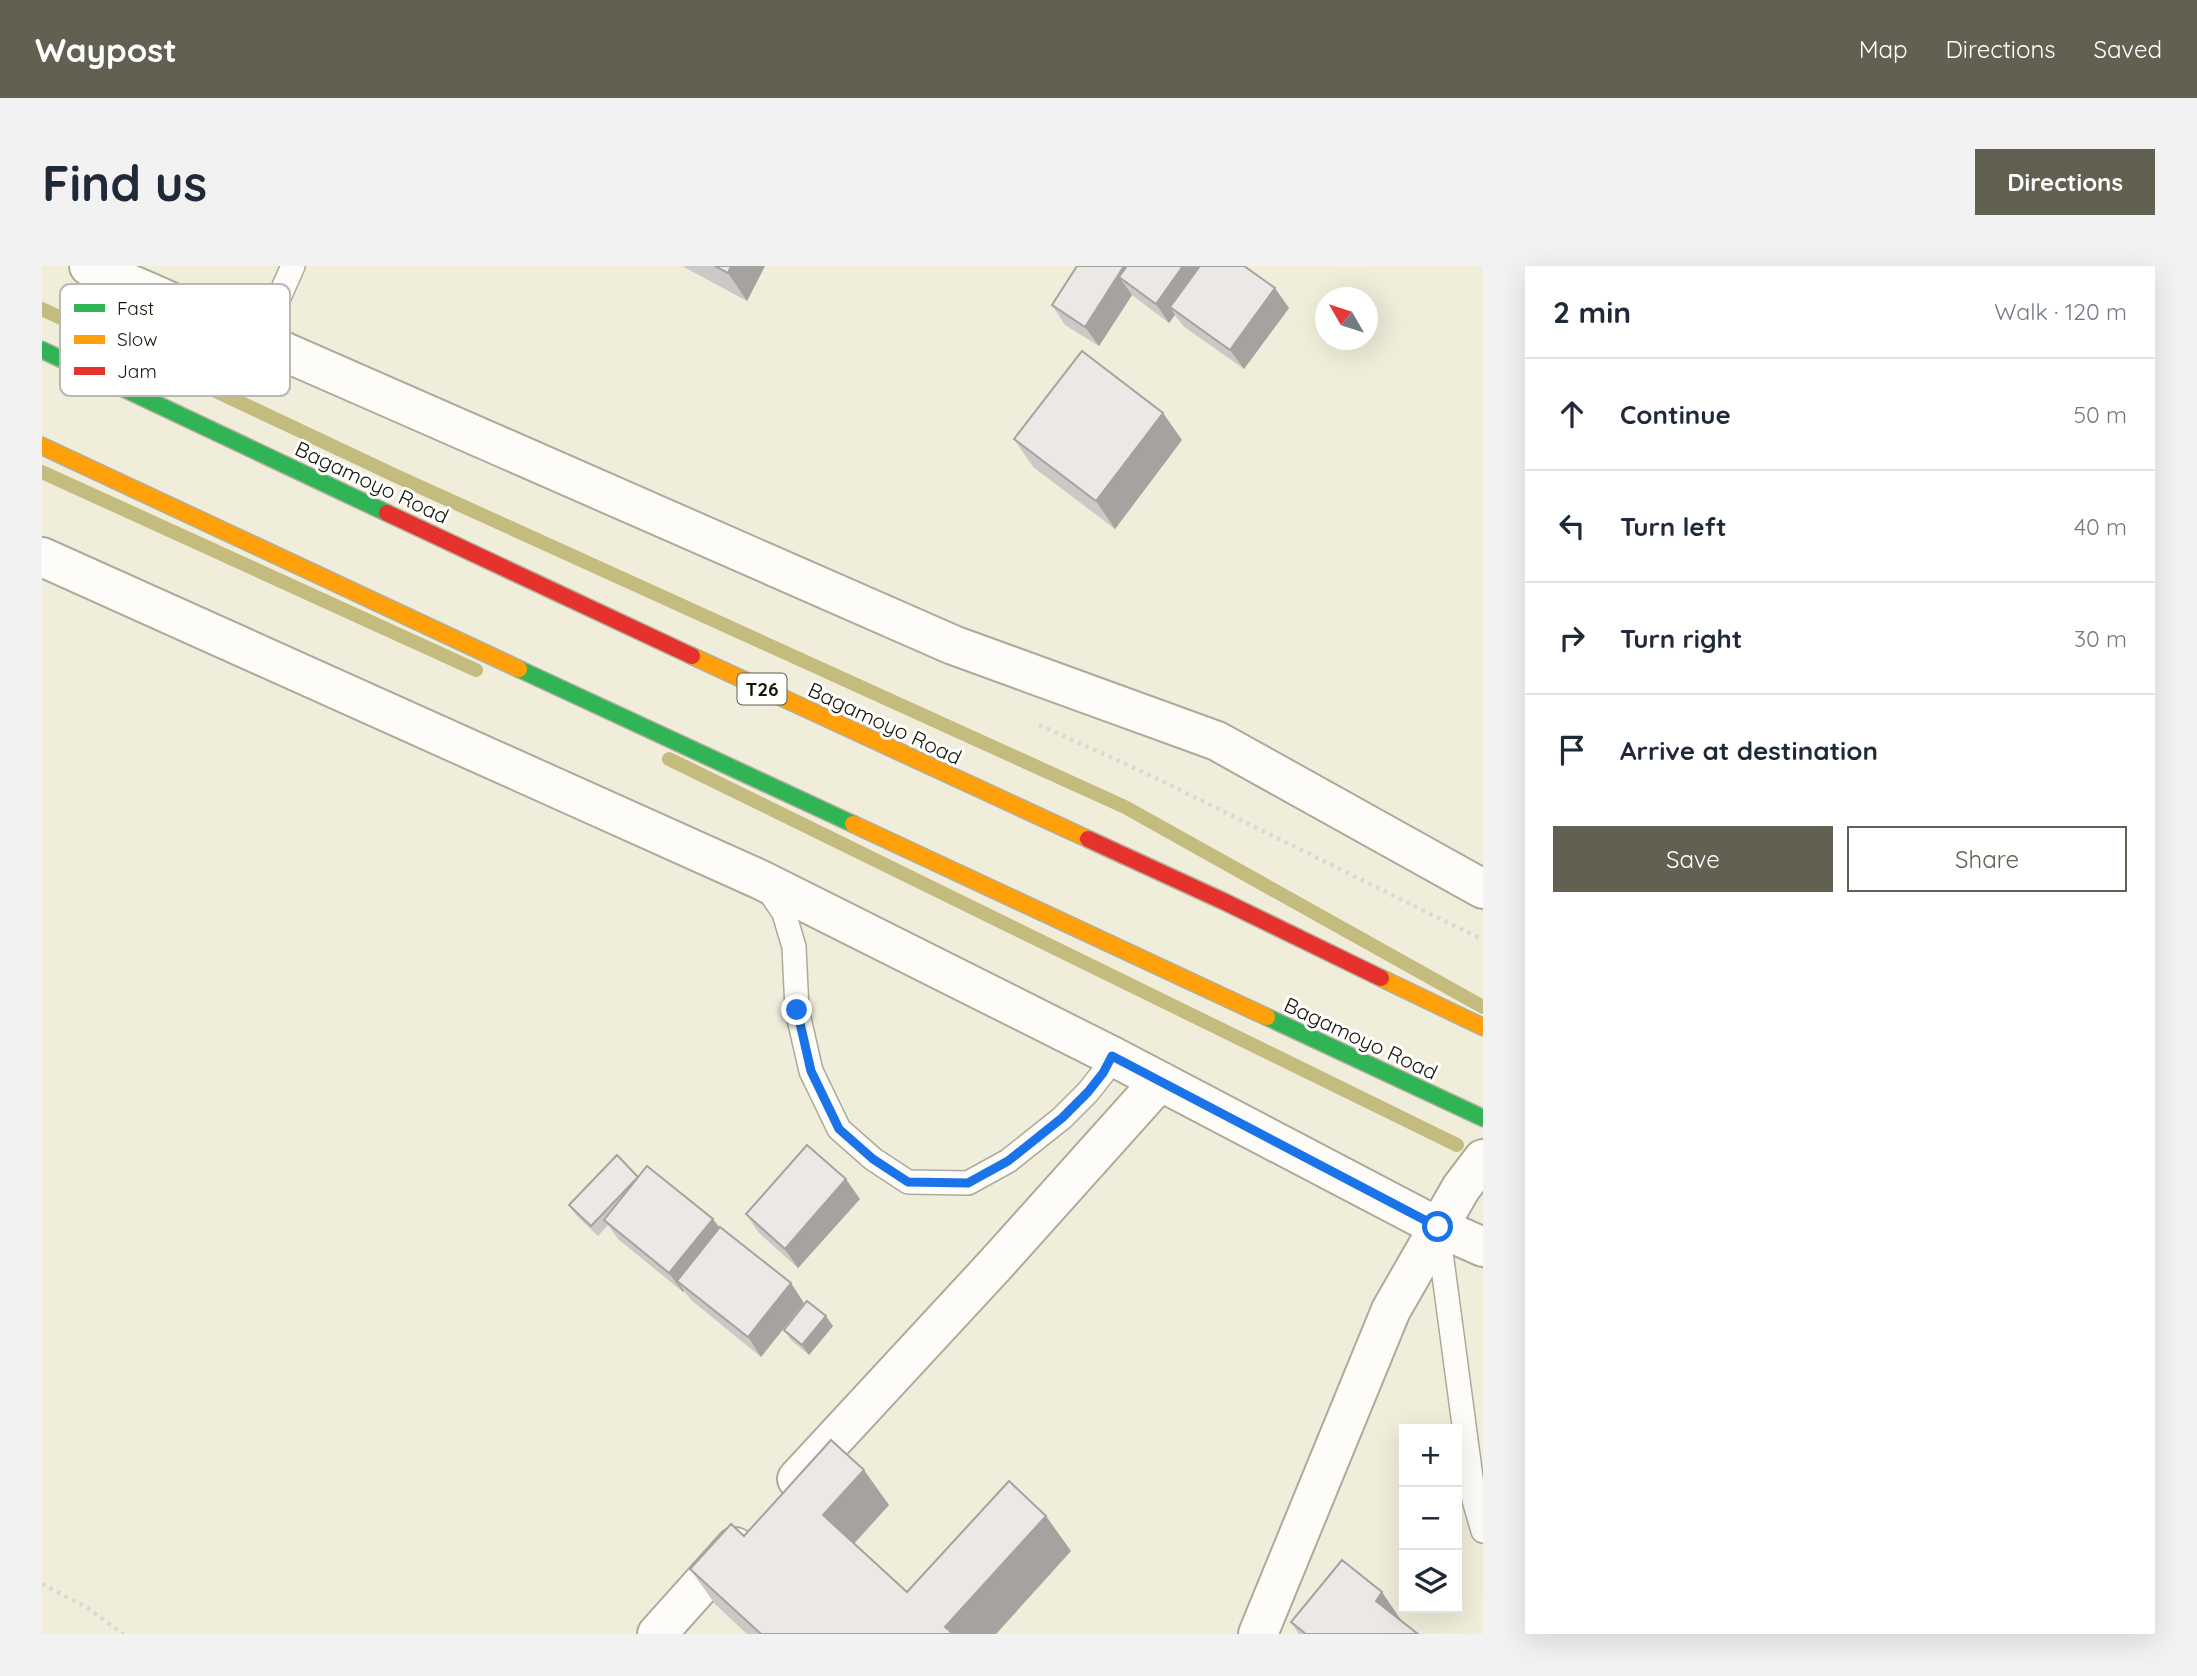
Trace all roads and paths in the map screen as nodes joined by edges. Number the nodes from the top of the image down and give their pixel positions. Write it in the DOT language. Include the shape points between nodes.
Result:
graph roads {
  1 [pos="89,266"];
  2 [pos="293,266"];
  3 [pos="131,284"];
  4 [pos="285,284"];
  5 [pos="42,350"];
  6 [pos="290,353"];
  7 [pos="60,358"];
  8 [pos="140,396"];
  9 [pos="42,446"];
  10 [pos="42,557"];
  11 [pos="761,880"];
  12 [pos="1483,889"];
  13 [pos="1483,1027"];
  14 [pos="1112,1056"];
  15 [pos="1160,1081"];
  16 [pos="1483,1118"];
  17 [pos="1483,1159"];
  18 [pos="1438,1227"];
  19 [pos="1483,1247"];
  20 [pos="1483,1531"];
  21 [pos="42,1584"];
  22 [pos="123,1634"];
  23 [pos="657,1634"];
  24 [pos="1258,1634"];
  1 -- 3 [label="street"];
  2 -- 4 [label="lane"];
  5 -- 7 [label="highway, Bagamoyo Road / T26"];
  6 -- 12 [label="street" via="953,645 1217,741"];
  8 -- 13 [label="highway, Bagamoyo Road / T26"];
  9 -- 16 [label="highway, Bagamoyo Road"];
  10 -- 11 [label="street"];
  11 -- 14 [label="street"];
  11 -- 14 [label="lane" via="784,913 794,947 797,1010 811,1071 839,1129 908,1182 968,1183 1008,1161 1079,1101"];
  14 -- 15 [label="street"];
  15 -- 18 [label="street"];
  15 -- 23 [label="street"];
  17 -- 18 [label="street"];
  18 -- 19 [label="street"];
  18 -- 20 [label="lane" via="1474,1500"];
  18 -- 24 [label="street" via="1391,1310"];
  21 -- 22 [label="path" via="86,1607"];
}
